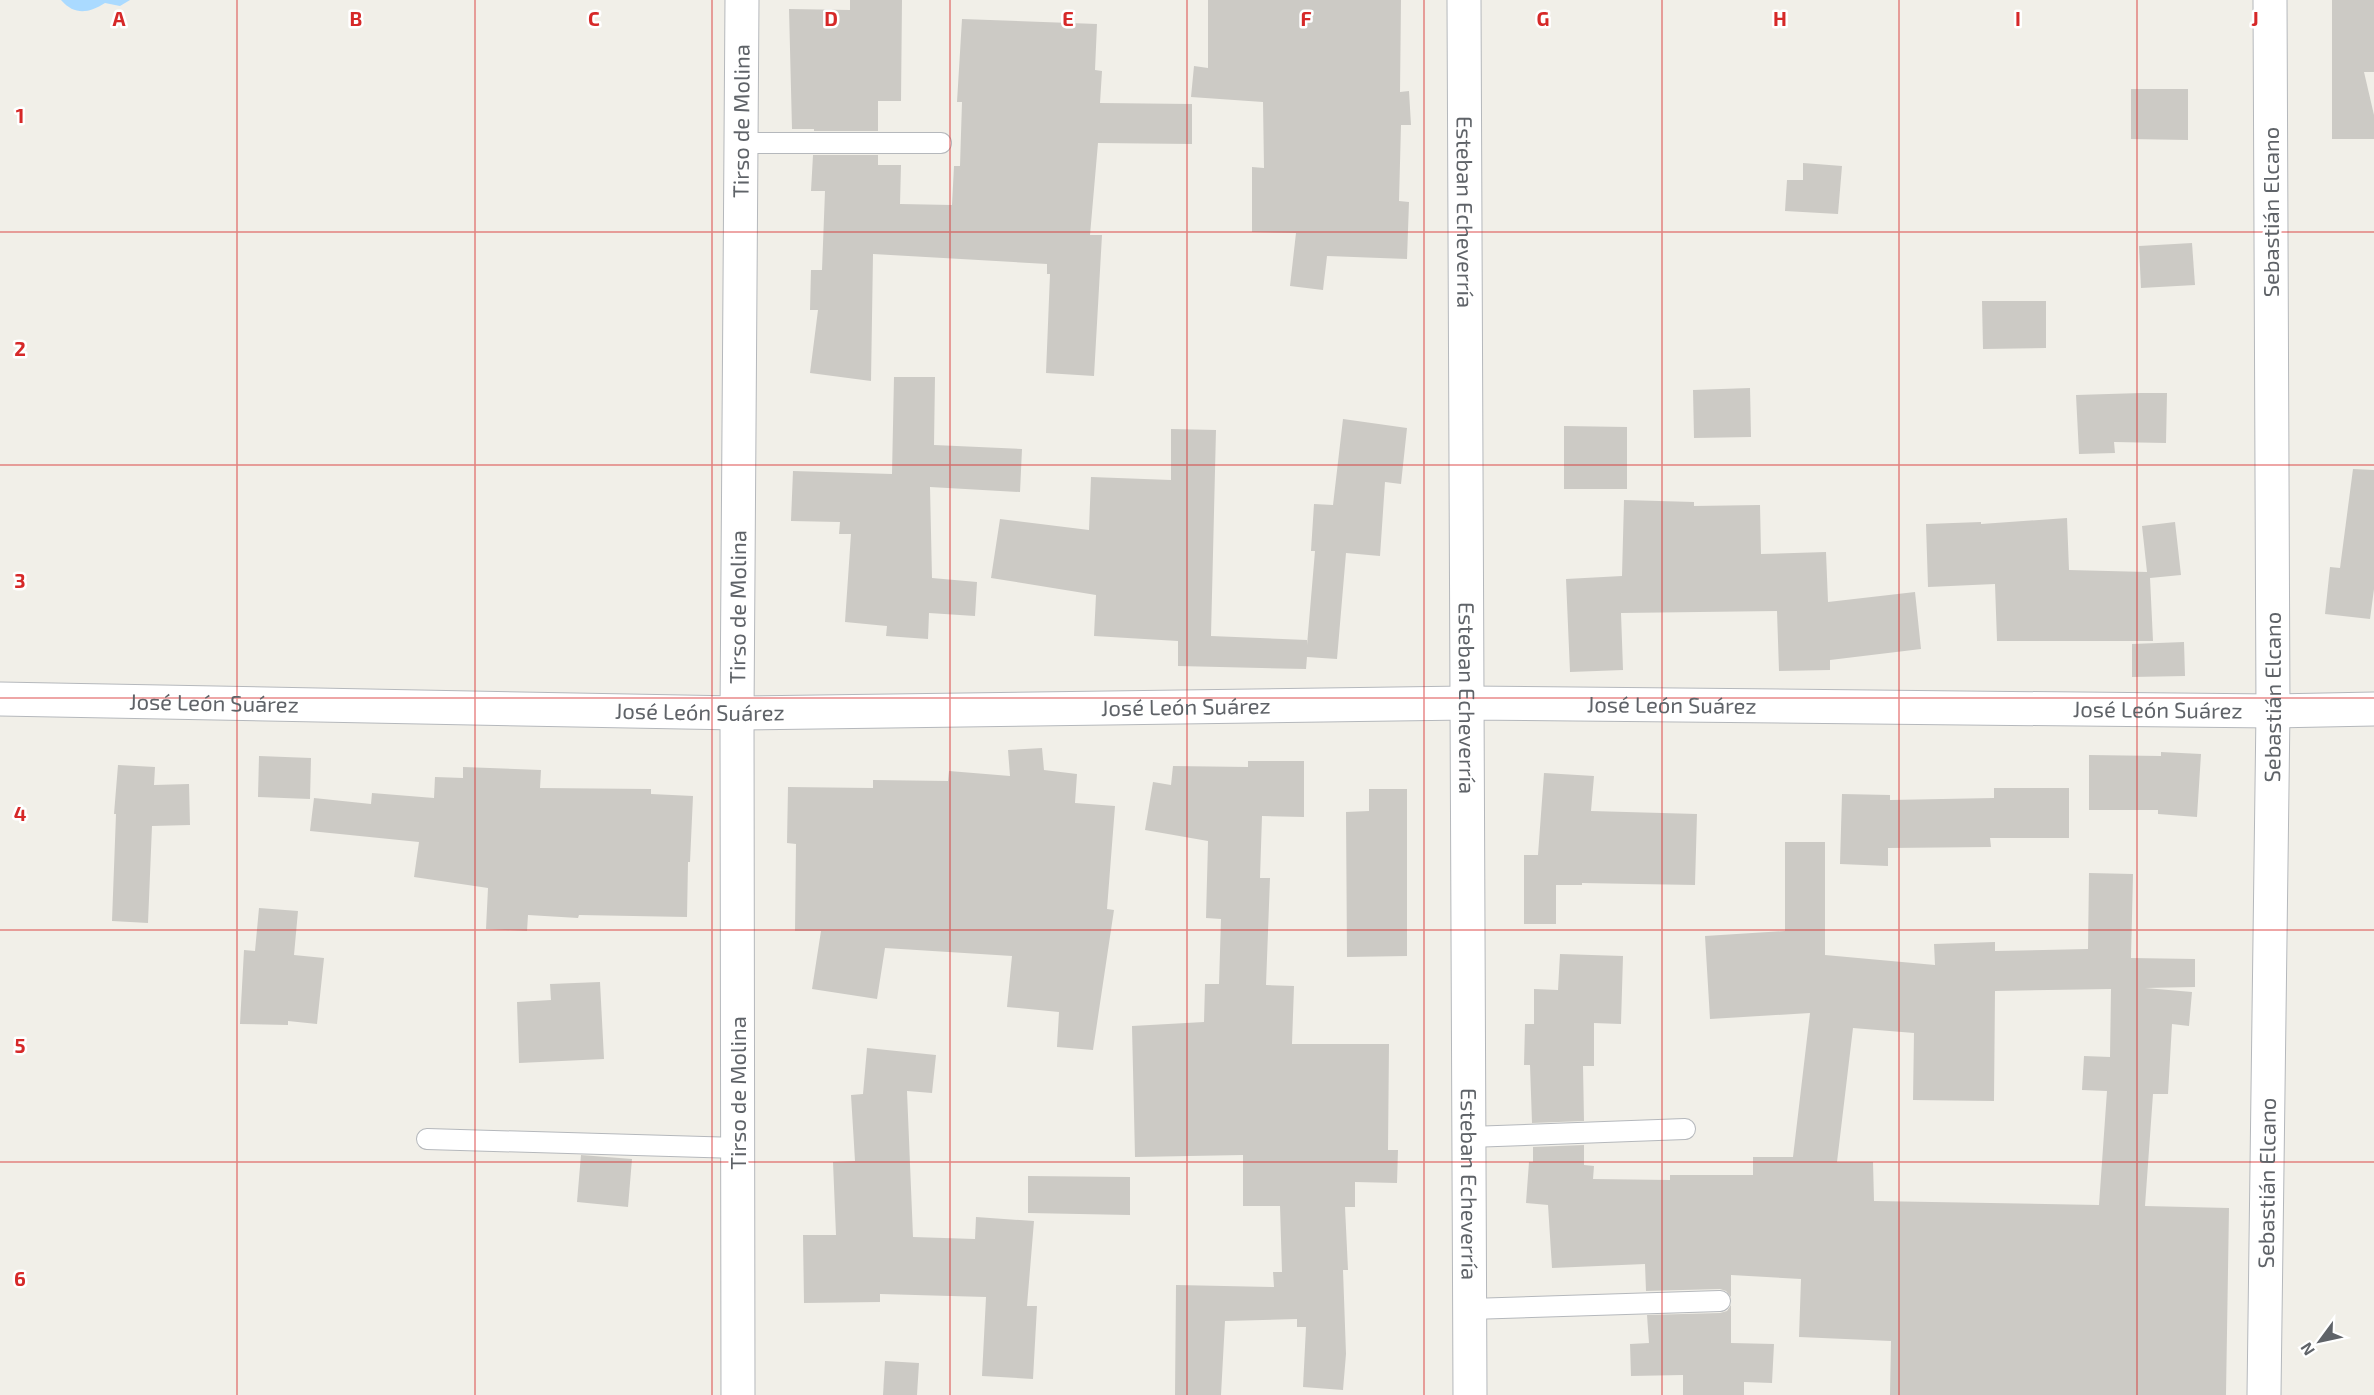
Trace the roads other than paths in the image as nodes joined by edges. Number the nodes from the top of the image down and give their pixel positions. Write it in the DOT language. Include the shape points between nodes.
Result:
graph roads {
  1 [pos="742,0"];
  2 [pos="1464,0"];
  3 [pos="2270,0"];
  4 [pos="741,143"];
  5 [pos="941,143"];
  6 [pos="0,699"];
  7 [pos="1466,703"];
  8 [pos="2374,709"];
  9 [pos="2273,711"];
  10 [pos="737,713"];
  11 [pos="1685,1129"];
  12 [pos="1469,1137"];
  13 [pos="428,1139"];
  14 [pos="738,1148"];
  15 [pos="1720,1301"];
  16 [pos="1470,1310"];
  17 [pos="738,1395"];
  18 [pos="1470,1395"];
  19 [pos="2264,1395"];
  1 -- 4 [label="street, Tirso de Molina"];
  2 -- 7 [label="street, Esteban Echeverría"];
  3 -- 9 [label="street, Sebastián Elcano"];
  4 -- 5 [label="lane"];
  4 -- 10 [label="street, Tirso de Molina"];
  6 -- 10 [label="street, José León Suárez"];
  7 -- 9 [label="street, José León Suárez"];
  7 -- 10 [label="street, José León Suárez"];
  7 -- 12 [label="street, Esteban Echeverría"];
  8 -- 9 [label="street, José León Suárez"];
  9 -- 19 [label="street, Sebastián Elcano"];
  10 -- 14 [label="street, Tirso de Molina"];
  11 -- 12 [label="lane"];
  12 -- 16 [label="street, Esteban Echeverría"];
  13 -- 14 [label="lane"];
  14 -- 17 [label="street, Tirso de Molina"];
  15 -- 16 [label="lane"];
  16 -- 18 [label="street, Esteban Echeverría"];
}
